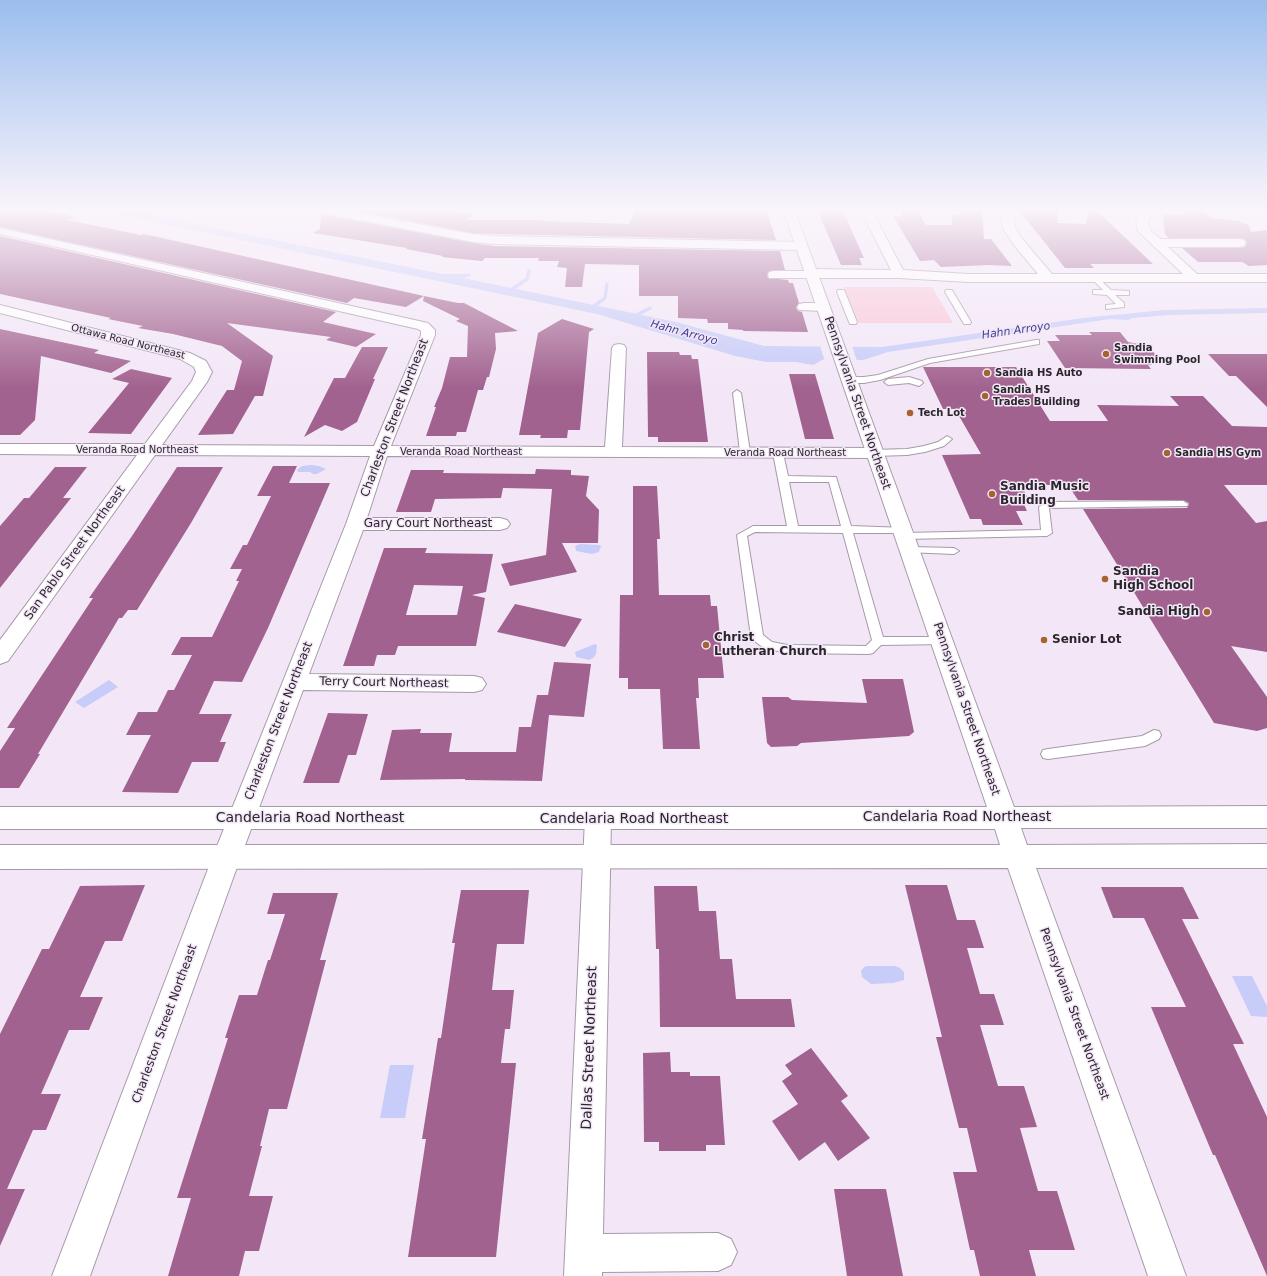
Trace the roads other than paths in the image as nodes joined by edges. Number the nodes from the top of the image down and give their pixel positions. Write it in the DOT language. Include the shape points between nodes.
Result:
graph roads {
  1 [pos="167,269"];
  2 [pos="809,269"];
  3 [pos="896,269"];
  4 [pos="1040,269"];
  5 [pos="1184,269"];
  6 [pos="811,274"];
  7 [pos="899,274"];
  8 [pos="774,275"];
  9 [pos="1048,278"];
  10 [pos="1095,278"];
  11 [pos="1194,278"];
  12 [pos="1267,278"];
  13 [pos="841,292"];
  14 [pos="949,292"];
  15 [pos="1096,292"];
  16 [pos="1109,292"];
  17 [pos="1126,293"];
  18 [pos="804,307"];
  19 [pos="823,307"];
  20 [pos="1109,307"];
  21 [pos="0,309"];
  22 [pos="853,322"];
  23 [pos="967,322"];
  24 [pos="1036,342"];
  25 [pos="619,348"];
  26 [pos="849,380"];
  27 [pos="888,382"];
  28 [pos="919,383"];
  29 [pos="737,393"];
  30 [pos="947,439"];
  31 [pos="0,449"];
  32 [pos="150,450"];
  33 [pos="380,452"];
  34 [pos="613,452"];
  35 [pos="745,452"];
  36 [pos="778,453"];
  37 [pos="874,453"];
  38 [pos="783,479"];
  39 [pos="1184,504"];
  40 [pos="356,524"];
  41 [pos="500,524"];
  42 [pos="793,529"];
  43 [pos="847,530"];
  44 [pos="905,539"];
  45 [pos="954,551"];
  46 [pos="878,641"];
  47 [pos="942,641"];
  48 [pos="0,656"];
  49 [pos="294,682"];
  50 [pos="474,684"];
  51 [pos="1154,735"];
  52 [pos="1048,754"];
  53 [pos="1003,817"];
  54 [pos="1267,817"];
  55 [pos="0,818"];
  56 [pos="242,818"];
  57 [pos="598,819"];
  58 [pos="227,856"];
  59 [pos="596,856"];
  60 [pos="1017,856"];
  61 [pos="1267,856"];
  62 [pos="0,857"];
  63 [pos="718,1252"];
  64 [pos="583,1264"];
  65 [pos="71,1276"];
  66 [pos="1167,1276"];
  1 -- 33 [label="street, Charleston Street Northeast" via="423,326 428,330"];
  2 -- 6 [label="street, Pennsylvania Street Northeast"];
  3 -- 7 [label="street"];
  4 -- 9 [label="street"];
  5 -- 11 [label="street"];
  6 -- 7 [label="street"];
  6 -- 8 [label="street"];
  6 -- 19 [label="street, Pennsylvania Street Northeast"];
  7 -- 9 [label="street" via="968,278"];
  9 -- 10 [label="street"];
  10 -- 11 [label="street"];
  10 -- 16 [label="lane"];
  11 -- 12 [label="street"];
  13 -- 22 [label="lane"];
  14 -- 23 [label="lane"];
  15 -- 16 [label="lane"];
  16 -- 17 [label="lane"];
  16 -- 20 [label="lane" via="1121,305"];
  18 -- 19 [label="street"];
  19 -- 26 [label="street, Pennsylvania Street Northeast"];
  21 -- 32 [label="street, Ottawa Road Northeast" via="185,356 201,364 204,372 199,382"];
  24 -- 26 [label="lane" via="928,361 880,377"];
  25 -- 34 [label="street"];
  26 -- 37 [label="street, Pennsylvania Street Northeast"];
  27 -- 28 [label="lane" via="909,380"];
  29 -- 35 [label="lane"];
  30 -- 37 [label="lane" via="941,444 914,451"];
  31 -- 32 [label="street, Veranda Road Northeast"];
  32 -- 33 [label="street, Veranda Road Northeast"];
  32 -- 48 [label="street, San Pablo Street Northeast"];
  33 -- 34 [label="street, Veranda Road Northeast"];
  33 -- 40 [label="street, Charleston Street Northeast"];
  34 -- 35 [label="street, Veranda Road Northeast"];
  35 -- 36 [label="street, Veranda Road Northeast"];
  36 -- 37 [label="street, Veranda Road Northeast"];
  36 -- 38 [label="lane"];
  37 -- 44 [label="street, Pennsylvania Street Northeast"];
  38 -- 42 [label="lane"];
  38 -- 43 [label="lane" via="833,479"];
  39 -- 44 [label="lane" via="1047,504 1044,507 1047,533"];
  40 -- 41 [label="street, Gary Court Northeast"];
  40 -- 49 [label="street, Charleston Street Northeast"];
  42 -- 43 [label="lane"];
  42 -- 46 [label="lane" via="753,529 742,535 757,637 768,645 787,649 869,650"];
  43 -- 44 [label="lane"];
  43 -- 46 [label="lane"];
  44 -- 45 [label="lane"];
  44 -- 47 [label="street, Pennsylvania Street Northeast"];
  46 -- 47 [label="lane"];
  47 -- 53 [label="street, Pennsylvania Street Northeast"];
  49 -- 50 [label="street, Terry Court Northeast"];
  49 -- 56 [label="street, Charleston Street Northeast"];
  51 -- 52 [label="lane" via="1145,742"];
  53 -- 54 [label="street, Candelaria Road Northeast"];
  53 -- 57 [label="street, Candelaria Road Northeast"];
  53 -- 60 [label="street, Pennsylvania Street Northeast"];
  55 -- 56 [label="street, Candelaria Road Northeast"];
  56 -- 57 [label="street, Candelaria Road Northeast"];
  56 -- 58 [label="street, Charleston Street Northeast"];
  57 -- 59 [label="street, Dallas Street Northeast"];
  58 -- 59 [label="street"];
  58 -- 62 [label="street"];
  58 -- 65 [label="street, Charleston Street Northeast"];
  59 -- 60 [label="street"];
  59 -- 64 [label="street, Dallas Street Northeast"];
  60 -- 61 [label="street"];
  60 -- 66 [label="street, Pennsylvania Street Northeast"];
  63 -- 64 [label="street"];
}
